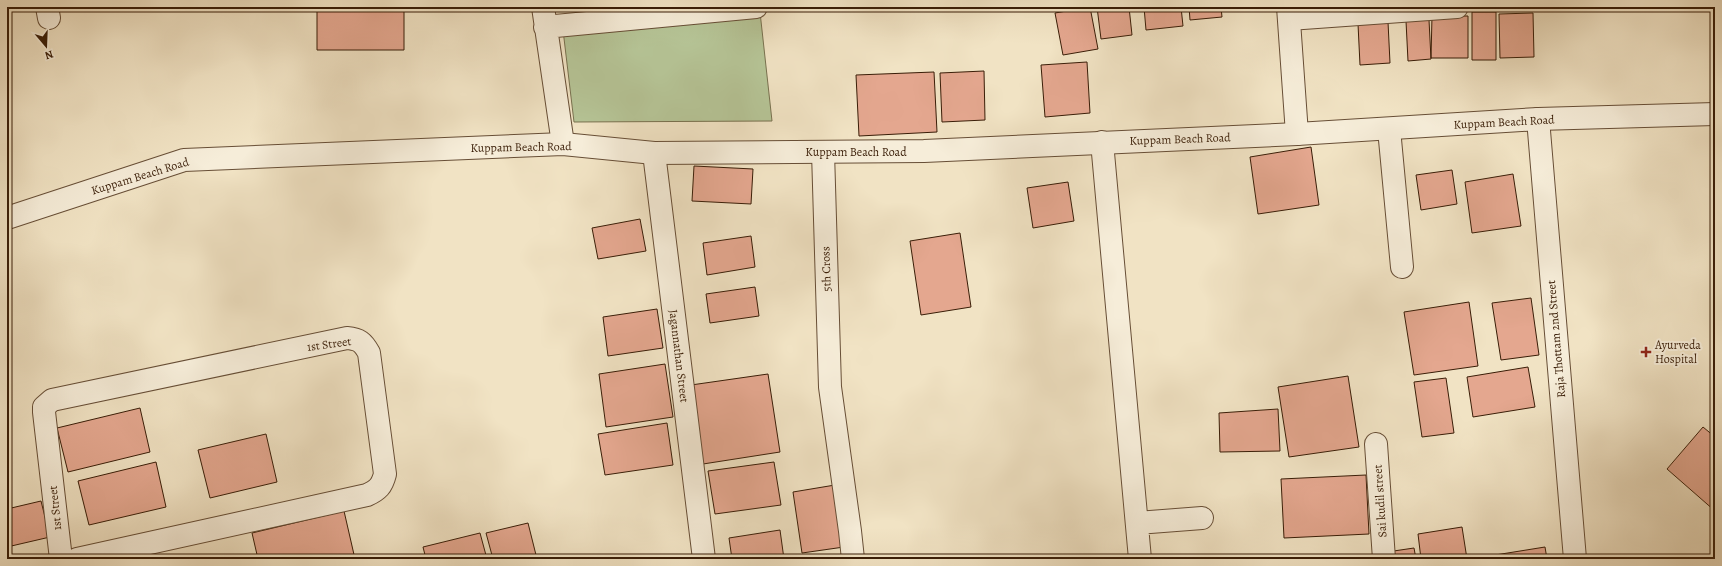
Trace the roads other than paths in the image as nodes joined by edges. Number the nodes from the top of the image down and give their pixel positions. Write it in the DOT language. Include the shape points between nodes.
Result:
graph roads {
  1 [pos="756,7"];
  2 [pos="1457,7"];
  3 [pos="1288,13"];
  4 [pos="544,17"];
  5 [pos="1715,114"];
  6 [pos="1538,120"];
  7 [pos="1389,129"];
  8 [pos="1297,134"];
  9 [pos="1102,142"];
  10 [pos="563,144"];
  11 [pos="822,152"];
  12 [pos="654,153"];
  13 [pos="7,218"];
  14 [pos="1402,267"];
  15 [pos="1376,444"];
  16 [pos="1202,518"];
  17 [pos="1137,523"];
  18 [pos="60,559"];
  19 [pos="77,559"];
  20 [pos="704,559"];
  21 [pos="853,559"];
  22 [pos="1140,559"];
  23 [pos="1384,559"];
  24 [pos="1574,559"];
  1 -- 4 [label="street"];
  2 -- 3 [label="street"];
  3 -- 8 [label="street"];
  4 -- 10 [label="street"];
  5 -- 6 [label="street, Kuppam Beach Road"];
  6 -- 7 [label="street, Kuppam Beach Road"];
  6 -- 24 [label="street, Raja Thottam 2nd Street"];
  7 -- 8 [label="street, Kuppam Beach Road"];
  7 -- 14 [label="street"];
  8 -- 9 [label="street, Kuppam Beach Road"];
  9 -- 11 [label="street, Kuppam Beach Road" via="924,151"];
  9 -- 17 [label="street"];
  10 -- 12 [label="street, Kuppam Beach Road"];
  10 -- 13 [label="street, Kuppam Beach Road" via="184,160"];
  11 -- 12 [label="street, Kuppam Beach Road"];
  11 -- 21 [label="street, 5th Cross" via="830,387"];
  12 -- 20 [label="street, Jagannathan Street"];
  15 -- 23 [label="street, Sai kudil street"];
  16 -- 17 [label="street"];
  17 -- 22 [label="street"];
  18 -- 19 [label="street, 1st Street" via="44,412 44,407 52,400 346,338 357,339 364,344 369,353 385,474 381,486 376,491"];
}
